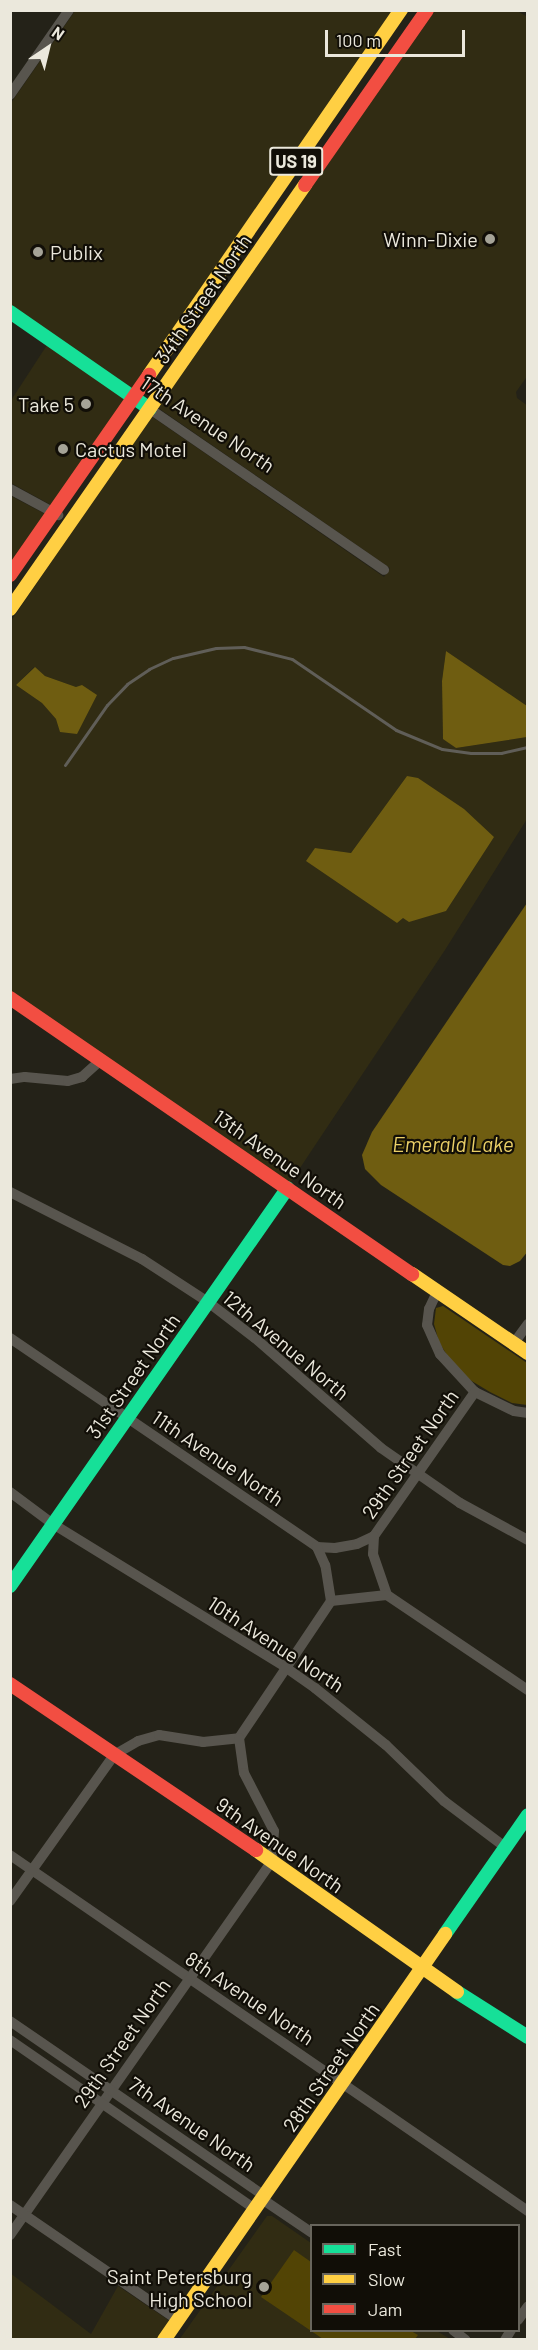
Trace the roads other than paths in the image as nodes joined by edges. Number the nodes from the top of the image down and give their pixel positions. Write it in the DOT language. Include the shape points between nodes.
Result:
graph roads {
  1 [pos="69,10"];
  2 [pos="400,10"];
  3 [pos="427,10"];
  4 [pos="10,95"];
  5 [pos="332,109"];
  6 [pos="347,125"];
  7 [pos="10,312"];
  8 [pos="133,397"];
  9 [pos="150,409"];
  10 [pos="10,489"];
  11 [pos="53,512"];
  12 [pos="71,522"];
  13 [pos="384,570"];
  14 [pos="10,574"];
  15 [pos="10,609"];
  16 [pos="10,998"];
  17 [pos="101,1060"];
  18 [pos="10,1079"];
  19 [pos="288,1188"];
  20 [pos="10,1192"];
  21 [pos="437,1292"];
  22 [pos="208,1302"];
  23 [pos="528,1324"];
  24 [pos="10,1338"];
  25 [pos="514,1343"];
  26 [pos="528,1353"];
  27 [pos="475,1392"];
  28 [pos="528,1413"];
  29 [pos="128,1418"];
  30 [pos="418,1475"];
  31 [pos="10,1492"];
  32 [pos="53,1524"];
  33 [pos="374,1536"];
  34 [pos="528,1540"];
  35 [pos="317,1547"];
  36 [pos="10,1586"];
  37 [pos="387,1595"];
  38 [pos="331,1601"];
  39 [pos="285,1667"];
  40 [pos="10,1684"];
  41 [pos="528,1690"];
  42 [pos="239,1738"];
  43 [pos="114,1755"];
  44 [pos="528,1815"];
  45 [pos="505,1847"];
  46 [pos="10,1855"];
  47 [pos="272,1861"];
  48 [pos="32,1870"];
  49 [pos="10,1901"];
  50 [pos="422,1969"];
  51 [pos="190,1978"];
  52 [pos="10,2020"];
  53 [pos="528,2037"];
  54 [pos="10,2040"];
  55 [pos="342,2083"];
  56 [pos="112,2090"];
  57 [pos="102,2104"];
  58 [pos="261,2201"];
  59 [pos="10,2205"];
  60 [pos="528,2211"];
  61 [pos="25,2215"];
  62 [pos="310,2232"];
  63 [pos="10,2235"];
  64 [pos="178,2320"];
  65 [pos="164,2340"];
  1 -- 4 [label="street"];
  2 -- 5 [label="main road, 34th Street North / US 19"];
  3 -- 6 [label="main road, 34th Street North / US 19"];
  5 -- 6 [label="main road"];
  5 -- 8 [label="main road, 34th Street North / US 19"];
  6 -- 9 [label="main road, 34th Street North / US 19"];
  7 -- 8 [label="main road, 17th Avenue North"];
  8 -- 9 [label="main road, 17th Avenue North"];
  8 -- 11 [label="main road, 34th Street North / US 19"];
  9 -- 12 [label="main road, 34th Street North / US 19"];
  9 -- 13 [label="street, 17th Avenue North"];
  10 -- 11 [label="street"];
  11 -- 12 [label="street"];
  11 -- 14 [label="main road, 34th Street North / US 19"];
  12 -- 15 [label="main road, 34th Street North / US 19"];
  16 -- 17 [label="main road, 13th Avenue North"];
  17 -- 18 [label="street" via="82,1077 68,1081"];
  17 -- 19 [label="main road, 13th Avenue North"];
  19 -- 21 [label="main road, 13th Avenue North"];
  19 -- 22 [label="main road, 31st Street North"];
  20 -- 22 [label="street, 12th Avenue North" via="142,1259"];
  21 -- 25 [label="main road, 13th Avenue North"];
  21 -- 27 [label="street, 29th Street North" via="429,1309 427,1325 431,1339 453,1371"];
  22 -- 29 [label="main road, 31st Street North"];
  22 -- 30 [label="street, 12th Avenue North" via="255,1338 355,1427"];
  23 -- 25 [label="street"];
  24 -- 29 [label="street, 11th Avenue North"];
  25 -- 26 [label="main road, 13th Avenue North"];
  27 -- 28 [label="street, 29th Street North" via="514,1411"];
  27 -- 30 [label="street, 29th Street North"];
  29 -- 32 [label="main road, 31st Street North"];
  29 -- 35 [label="street, 11th Avenue North"];
  30 -- 33 [label="street, 29th Street North"];
  30 -- 34 [label="street, 12th Avenue North"];
  31 -- 32 [label="street, 10th Avenue North"];
  32 -- 36 [label="main road, 31st Street North"];
  32 -- 39 [label="street, 10th Avenue North"];
  33 -- 35 [label="street, 29th Street North" via="357,1544"];
  33 -- 37 [label="street, 29th Street North" via="373,1554"];
  35 -- 38 [label="street"];
  37 -- 38 [label="street"];
  37 -- 41 [label="street"];
  38 -- 39 [label="street"];
  39 -- 42 [label="street"];
  39 -- 45 [label="street, 10th Avenue North" via="353,1717 444,1801"];
  40 -- 43 [label="main road, 9th Avenue North"];
  42 -- 43 [label="street" via="203,1742 159,1735 138,1741"];
  42 -- 47 [label="street" via="244,1773 274,1830"];
  43 -- 47 [label="main road, 9th Avenue North"];
  43 -- 48 [label="street"];
  44 -- 45 [label="main road, 28th Street North"];
  45 -- 50 [label="main road, 28th Street North"];
  46 -- 48 [label="street, 8th Avenue North"];
  47 -- 50 [label="main road, 9th Avenue North"];
  47 -- 51 [label="street, 29th Street North"];
  48 -- 49 [label="street"];
  48 -- 51 [label="street, 8th Avenue North"];
  50 -- 53 [label="main road, 9th Avenue North"];
  50 -- 55 [label="main road, 28th Street North"];
  51 -- 55 [label="street, 8th Avenue North"];
  51 -- 56 [label="street, 29th Street North"];
  52 -- 56 [label="street, 7th Avenue North"];
  54 -- 57 [label="street, 7th Avenue North"];
  55 -- 58 [label="main road, 28th Street North"];
  55 -- 60 [label="street, 8th Avenue North"];
  56 -- 57 [label="street, 29th Street North"];
  56 -- 58 [label="street, 7th Avenue North"];
  57 -- 58 [label="street, 7th Avenue North"];
  57 -- 61 [label="street, 29th Street North"];
  58 -- 62 [label="street, 7th Avenue North"];
  58 -- 64 [label="main road, 28th Street North"];
  59 -- 61 [label="street"];
  61 -- 63 [label="street, 29th Street North"];
  61 -- 64 [label="street"];
  64 -- 65 [label="main road, 28th Street North"];
}
